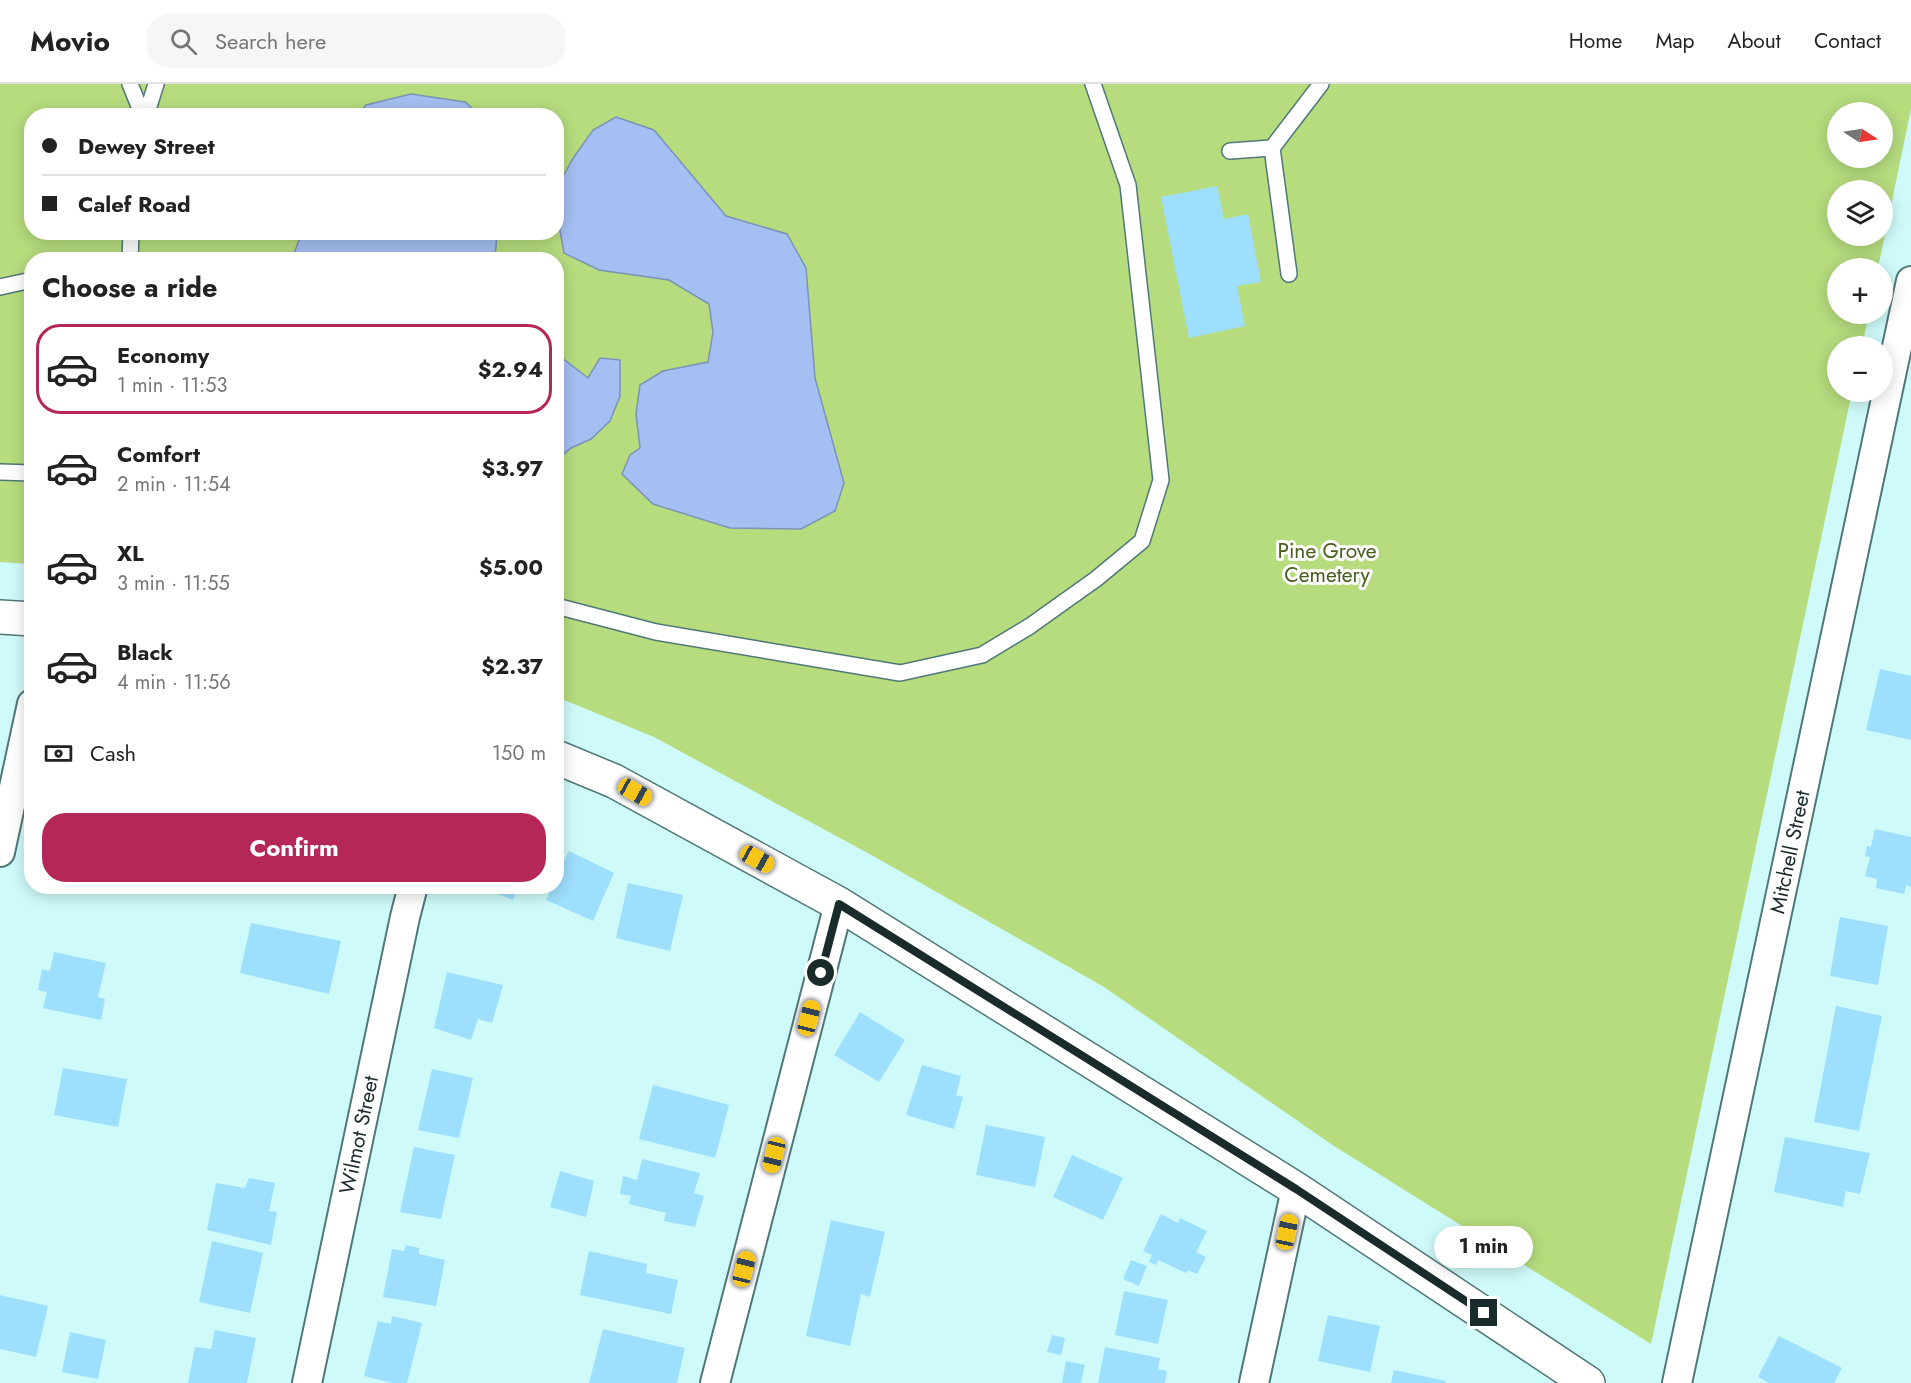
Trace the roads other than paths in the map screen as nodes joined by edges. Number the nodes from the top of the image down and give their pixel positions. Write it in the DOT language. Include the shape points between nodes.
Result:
graph roads {
  1 [pos="130,84"];
  2 [pos="156,84"];
  3 [pos="1093,84"];
  4 [pos="1321,84"];
  5 [pos="141,108"];
  6 [pos="148,108"];
  7 [pos="1272,148"];
  8 [pos="1230,151"];
  9 [pos="1289,274"];
  10 [pos="1911,281"];
  11 [pos="24,282"];
  12 [pos="0,287"];
  13 [pos="1907,322"];
  14 [pos="0,472"];
  15 [pos="24,473"];
  16 [pos="564,608"];
  17 [pos="0,617"];
  18 [pos="24,618"];
  19 [pos="24,741"];
  20 [pos="564,761"];
  21 [pos="0,852"];
  22 [pos="411,894"];
  23 [pos="839,904"];
  24 [pos="1296,1189"];
  25 [pos="307,1383"];
  26 [pos="715,1383"];
  27 [pos="1254,1383"];
  28 [pos="1588,1383"];
  29 [pos="1677,1383"];
  1 -- 5 [label="lane"];
  2 -- 6 [label="lane"];
  3 -- 16 [label="lane" via="1128,185 1161,480 1142,541 1096,579 982,655 900,673 656,632"];
  4 -- 7 [label="lane"];
  7 -- 8 [label="lane"];
  7 -- 9 [label="lane"];
  10 -- 13 [label="street, Mitchell Street"];
  11 -- 12 [label="lane"];
  13 -- 29 [label="street, Mitchell Street"];
  14 -- 15 [label="lane"];
  17 -- 18 [label="main road"];
  19 -- 21 [label="street"];
  20 -- 23 [label="main road" via="614,781"];
  22 -- 25 [label="street, Wilmot Street"];
  23 -- 24 [label="main road"];
  23 -- 26 [label="street"];
  24 -- 27 [label="street"];
  24 -- 28 [label="main road"];
}
